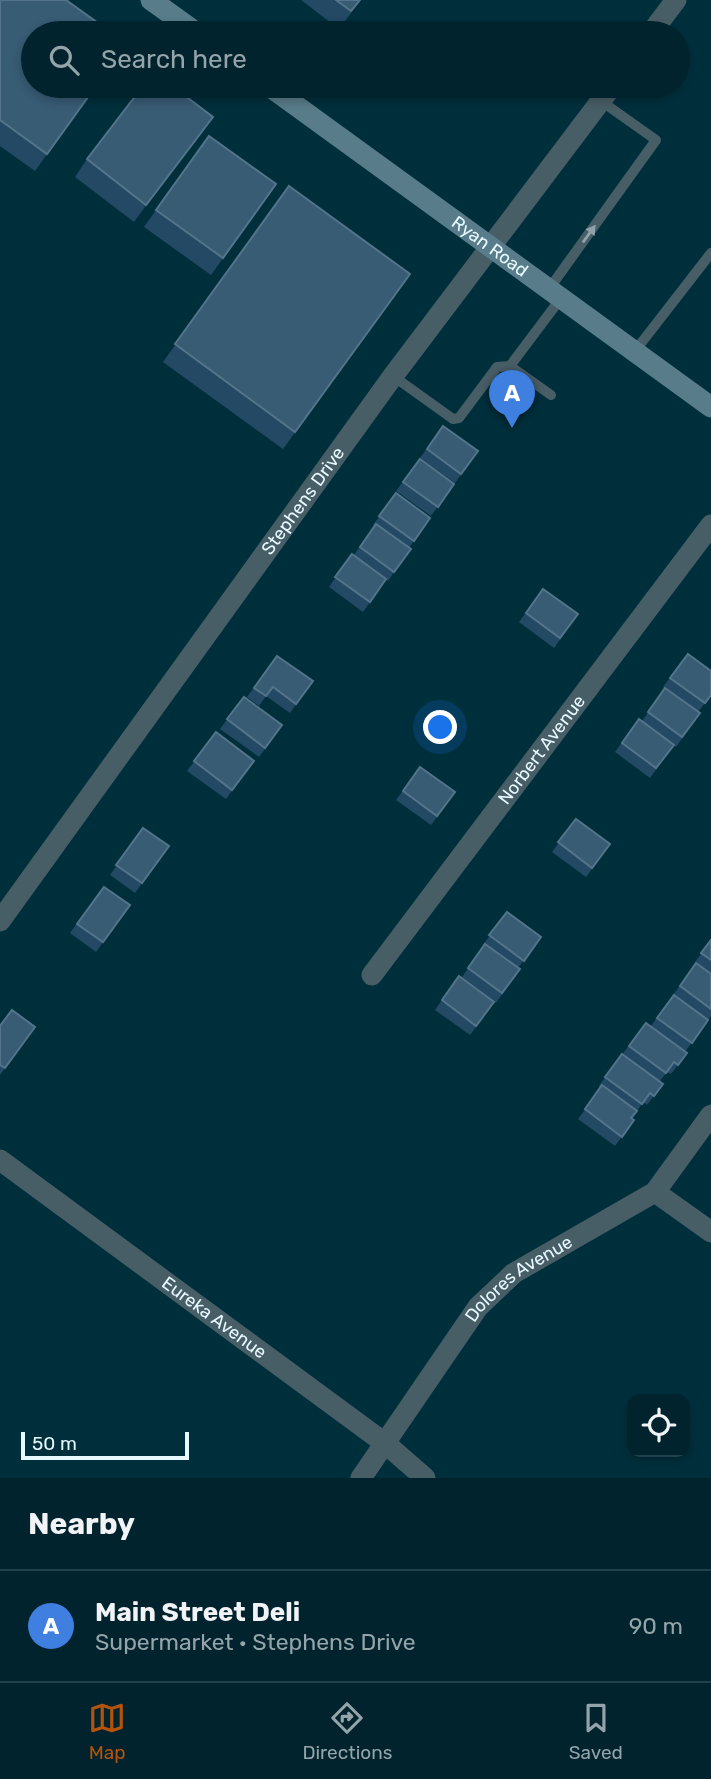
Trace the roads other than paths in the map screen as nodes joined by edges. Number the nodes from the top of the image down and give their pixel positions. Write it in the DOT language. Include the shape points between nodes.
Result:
graph roads {
  1 [pos="151,0"];
  2 [pos="676,0"];
  3 [pos="180,21"];
  4 [pos="660,21"];
  5 [pos="285,98"];
  6 [pos="603,98"];
  7 [pos="612,98"];
  8 [pos="490,247"];
  9 [pos="711,253"];
  10 [pos="555,294"];
  11 [pos="635,351"];
  12 [pos="510,366"];
  13 [pos="393,376"];
  14 [pos="551,395"];
  15 [pos="711,407"];
  16 [pos="711,525"];
  17 [pos="0,921"];
  18 [pos="372,975"];
  19 [pos="711,1115"];
  20 [pos="0,1160"];
  21 [pos="655,1192"];
  22 [pos="711,1232"];
  23 [pos="386,1444"];
  24 [pos="361,1478"];
  25 [pos="425,1478"];
  1 -- 3 [label="main road"];
  2 -- 4 [label="street"];
  5 -- 8 [label="main road, Ryan Road"];
  6 -- 8 [label="street, Stephens Drive"];
  10 -- 7 [label="lane, one-way" via="656,140"];
  8 -- 10 [label="main road, Ryan Road"];
  8 -- 13 [label="street, Stephens Drive"];
  9 -- 11 [label="lane"];
  10 -- 11 [label="main road, Ryan Road"];
  10 -- 12 [label="lane"];
  11 -- 15 [label="main road, Ryan Road"];
  12 -- 13 [label="lane" via="497,367 459,418 453,419"];
  12 -- 14 [label="lane"];
  13 -- 17 [label="street, Stephens Drive"];
  16 -- 18 [label="street, Norbert Avenue"];
  19 -- 21 [label="street, Dolores Avenue"];
  20 -- 23 [label="street, Eureka Avenue"];
  21 -- 22 [label="street"];
  21 -- 23 [label="street, Dolores Avenue" via="514,1273 478,1307"];
  23 -- 24 [label="street, Dolores Avenue"];
  23 -- 25 [label="street, Eureka Avenue"];
}
